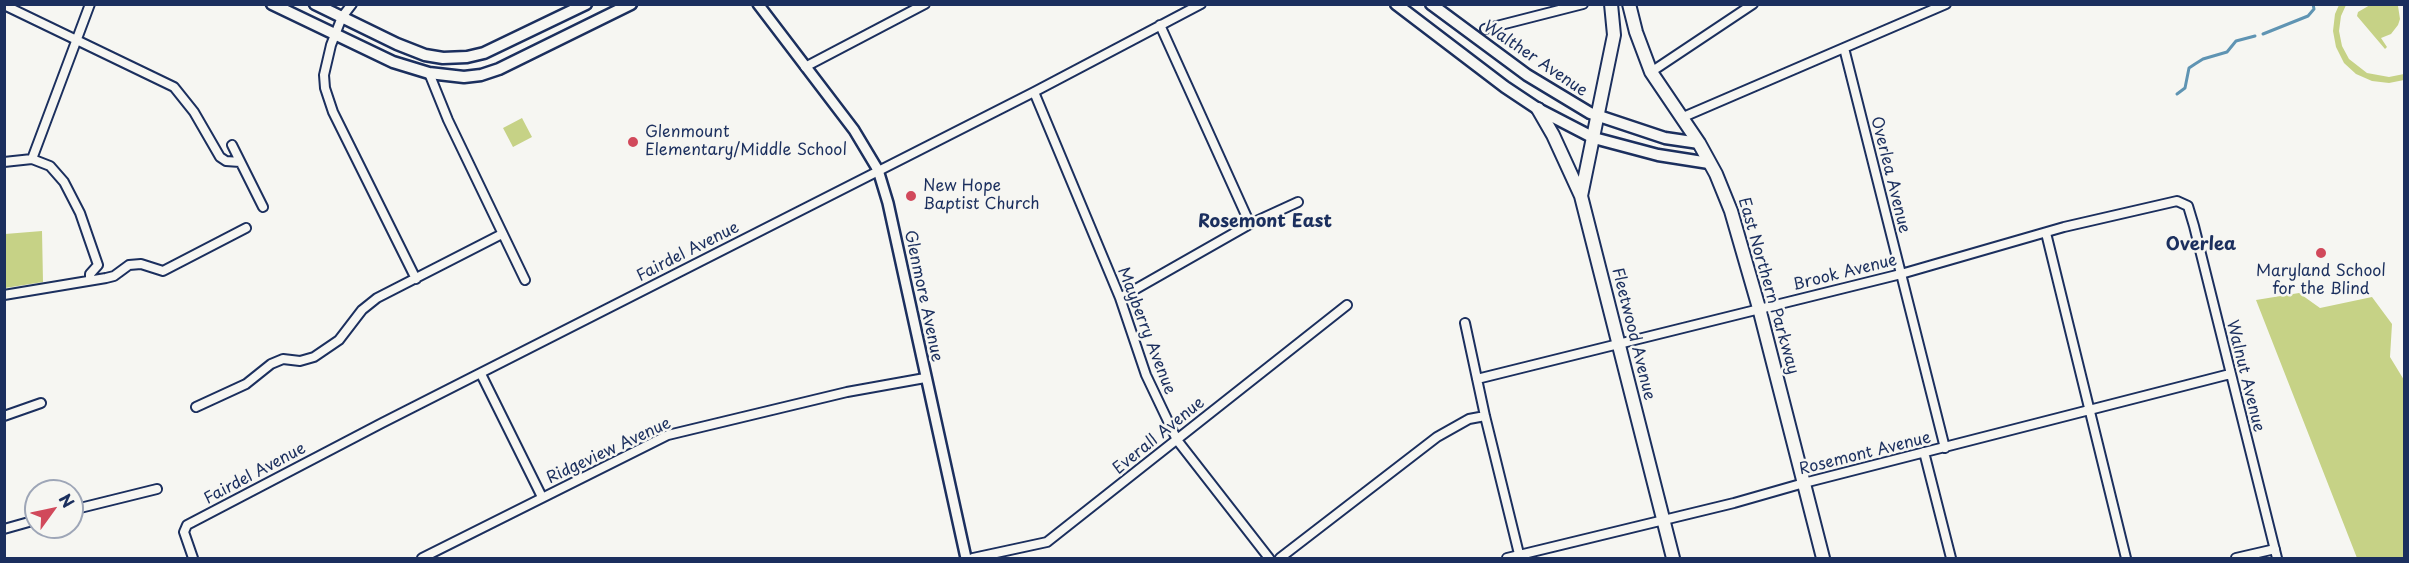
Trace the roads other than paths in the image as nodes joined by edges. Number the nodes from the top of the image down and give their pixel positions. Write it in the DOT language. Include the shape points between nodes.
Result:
graph roads {
  1 [pos="90,4"];
  2 [pos="272,4"];
  3 [pos="315,4"];
  4 [pos="352,4"];
  5 [pos="586,4"];
  6 [pos="631,4"];
  7 [pos="758,4"];
  8 [pos="925,4"];
  9 [pos="1201,4"];
  10 [pos="1396,4"];
  11 [pos="1431,4"];
  12 [pos="1583,4"];
  13 [pos="1611,4"];
  14 [pos="1629,4"];
  15 [pos="1946,4"];
  16 [pos="4,5"];
  17 [pos="1751,5"];
  18 [pos="342,17"];
  19 [pos="1160,25"];
  20 [pos="1485,30"];
  21 [pos="335,34"];
  22 [pos="78,39"];
  23 [pos="1844,48"];
  24 [pos="805,67"];
  25 [pos="1651,72"];
  26 [pos="429,73"];
  27 [pos="1034,92"];
  28 [pos="1538,110"];
  29 [pos="1598,117"];
  30 [pos="1681,118"];
  31 [pos="1594,138"];
  32 [pos="1699,143"];
  33 [pos="232,145"];
  34 [pos="32,159"];
  35 [pos="4,162"];
  36 [pos="240,162"];
  37 [pos="1709,163"];
  38 [pos="878,170"];
  39 [pos="1581,196"];
  40 [pos="1298,202"];
  41 [pos="2183,202"];
  42 [pos="263,207"];
  43 [pos="1250,224"];
  44 [pos="246,228"];
  45 [pos="2046,233"];
  46 [pos="502,234"];
  47 [pos="1901,274"];
  48 [pos="416,279"];
  49 [pos="90,280"];
  50 [pos="525,280"];
  51 [pos="4,295"];
  52 [pos="1120,298"];
  53 [pos="1347,305"];
  54 [pos="1759,308"];
  55 [pos="1465,323"];
  56 [pos="1620,345"];
  57 [pos="481,374"];
  58 [pos="2230,375"];
  59 [pos="925,378"];
  60 [pos="1477,379"];
  61 [pos="41,403"];
  62 [pos="196,407"];
  63 [pos="2090,410"];
  64 [pos="4,416"];
  65 [pos="1485,416"];
  66 [pos="1177,440"];
  67 [pos="1945,448"];
  68 [pos="1924,452"];
  69 [pos="1804,483"];
  70 [pos="157,489"];
  71 [pos="542,498"];
  72 [pos="84,507"];
  73 [pos="1662,519"];
  74 [pos="24,524"];
  75 [pos="4,530"];
  76 [pos="2275,549"];
  77 [pos="1520,557"];
  78 [pos="193,558"];
  79 [pos="422,558"];
  80 [pos="966,558"];
  81 [pos="973,558"];
  82 [pos="1269,558"];
  83 [pos="1280,558"];
  84 [pos="1507,558"];
  85 [pos="1673,558"];
  86 [pos="1823,558"];
  87 [pos="1951,558"];
  88 [pos="2126,558"];
  89 [pos="2236,558"];
  90 [pos="2277,558"];
  1 -- 22 [label="street"];
  2 -- 21 [label="main road"];
  3 -- 18 [label="main road"];
  4 -- 18 [label="street"];
  5 -- 18 [label="main road" via="494,50 456,58 414,51"];
  6 -- 26 [label="main road" via="481,75"];
  7 -- 24 [label="street, Glenmore Avenue"];
  8 -- 24 [label="street"];
  9 -- 19 [label="street, Fairdel Avenue"];
  10 -- 28 [label="main road"];
  11 -- 29 [label="main road, Walther Avenue" via="1527,75"];
  12 -- 20 [label="street"];
  13 -- 29 [label="main road" via="1614,35"];
  14 -- 25 [label="main road, East Northern Parkway"];
  15 -- 23 [label="street"];
  16 -- 22 [label="street"];
  17 -- 25 [label="street"];
  18 -- 21 [label="street"];
  19 -- 27 [label="street, Fairdel Avenue"];
  19 -- 43 [label="street"];
  21 -- 26 [label="main road" via="393,62"];
  21 -- 48 [label="street" via="324,75 328,100"];
  22 -- 34 [label="street"];
  22 -- 36 [label="street" via="174,87 194,112 213,147 226,161"];
  23 -- 30 [label="street"];
  23 -- 47 [label="street, Overlea Avenue"];
  24 -- 38 [label="street, Glenmore Avenue" via="854,130"];
  25 -- 30 [label="main road, East Northern Parkway"];
  26 -- 46 [label="street"];
  27 -- 38 [label="street, Fairdel Avenue"];
  27 -- 52 [label="street, Mayberry Avenue"];
  28 -- 31 [label="main road"];
  28 -- 39 [label="main road"];
  29 -- 31 [label="main road, Fleetwood Avenue"];
  29 -- 32 [label="main road, Walther Avenue" via="1665,138"];
  30 -- 32 [label="main road, East Northern Parkway"];
  31 -- 37 [label="main road" via="1658,156"];
  31 -- 39 [label="main road, Fleetwood Avenue"];
  32 -- 37 [label="main road, East Northern Parkway"];
  33 -- 36 [label="street"];
  34 -- 35 [label="street"];
  34 -- 49 [label="street" via="50,166 70,191 98,265"];
  36 -- 42 [label="street"];
  37 -- 54 [label="main road, East Northern Parkway" via="1731,211"];
  38 -- 57 [label="street, Fairdel Avenue"];
  38 -- 59 [label="street, Glenmore Avenue"];
  39 -- 56 [label="main road, Fleetwood Avenue"];
  40 -- 43 [label="street"];
  41 -- 45 [label="street, Brook Avenue" via="2171,201"];
  41 -- 58 [label="street, Walnut Avenue" via="2194,226"];
  43 -- 52 [label="street"];
  44 -- 49 [label="street" via="163,271 141,264 129,265 114,276"];
  45 -- 47 [label="street, Brook Avenue"];
  45 -- 63 [label="street"];
  46 -- 48 [label="street"];
  46 -- 50 [label="street"];
  47 -- 54 [label="street, Brook Avenue"];
  47 -- 67 [label="street, Overlea Avenue"];
  48 -- 62 [label="street" via="377,298 362,310 339,340 314,357 300,361 283,359 271,364 246,384"];
  49 -- 51 [label="street"];
  52 -- 66 [label="street, Mayberry Avenue" via="1146,375"];
  53 -- 66 [label="street, Everall Avenue"];
  54 -- 56 [label="street, Brook Avenue"];
  54 -- 69 [label="main road, East Northern Parkway"];
  55 -- 60 [label="street"];
  56 -- 60 [label="street, Brook Avenue"];
  56 -- 73 [label="main road, Fleetwood Avenue"];
  57 -- 71 [label="street"];
  57 -- 78 [label="street, Fairdel Avenue" via="187,525 184,532"];
  58 -- 63 [label="street, Rosemont Avenue"];
  58 -- 76 [label="street, Walnut Avenue"];
  59 -- 71 [label="street, Ridgeview Avenue" via="847,392 668,435"];
  59 -- 80 [label="street, Glenmore Avenue"];
  60 -- 65 [label="street"];
  61 -- 64 [label="street"];
  63 -- 67 [label="street, Rosemont Avenue"];
  63 -- 88 [label="street"];
  65 -- 77 [label="street"];
  65 -- 83 [label="street" via="1469,419 1437,437"];
  66 -- 81 [label="street, Everall Avenue" via="1047,542"];
  66 -- 82 [label="street, Mayberry Avenue"];
  67 -- 68 [label="street, Rosemont Avenue"];
  68 -- 69 [label="street, Rosemont Avenue"];
  68 -- 87 [label="street"];
  69 -- 73 [label="street, Rosemont Avenue"];
  69 -- 86 [label="main road, East Northern Parkway"];
  70 -- 72 [label="street"];
  71 -- 79 [label="street, Ridgeview Avenue"];
  73 -- 77 [label="street, Rosemont Avenue"];
  73 -- 85 [label="main road, Fleetwood Avenue"];
  74 -- 75 [label="street"];
  76 -- 89 [label="street"];
  76 -- 90 [label="street, Walnut Avenue"];
  77 -- 84 [label="street, Rosemont Avenue"];
}
